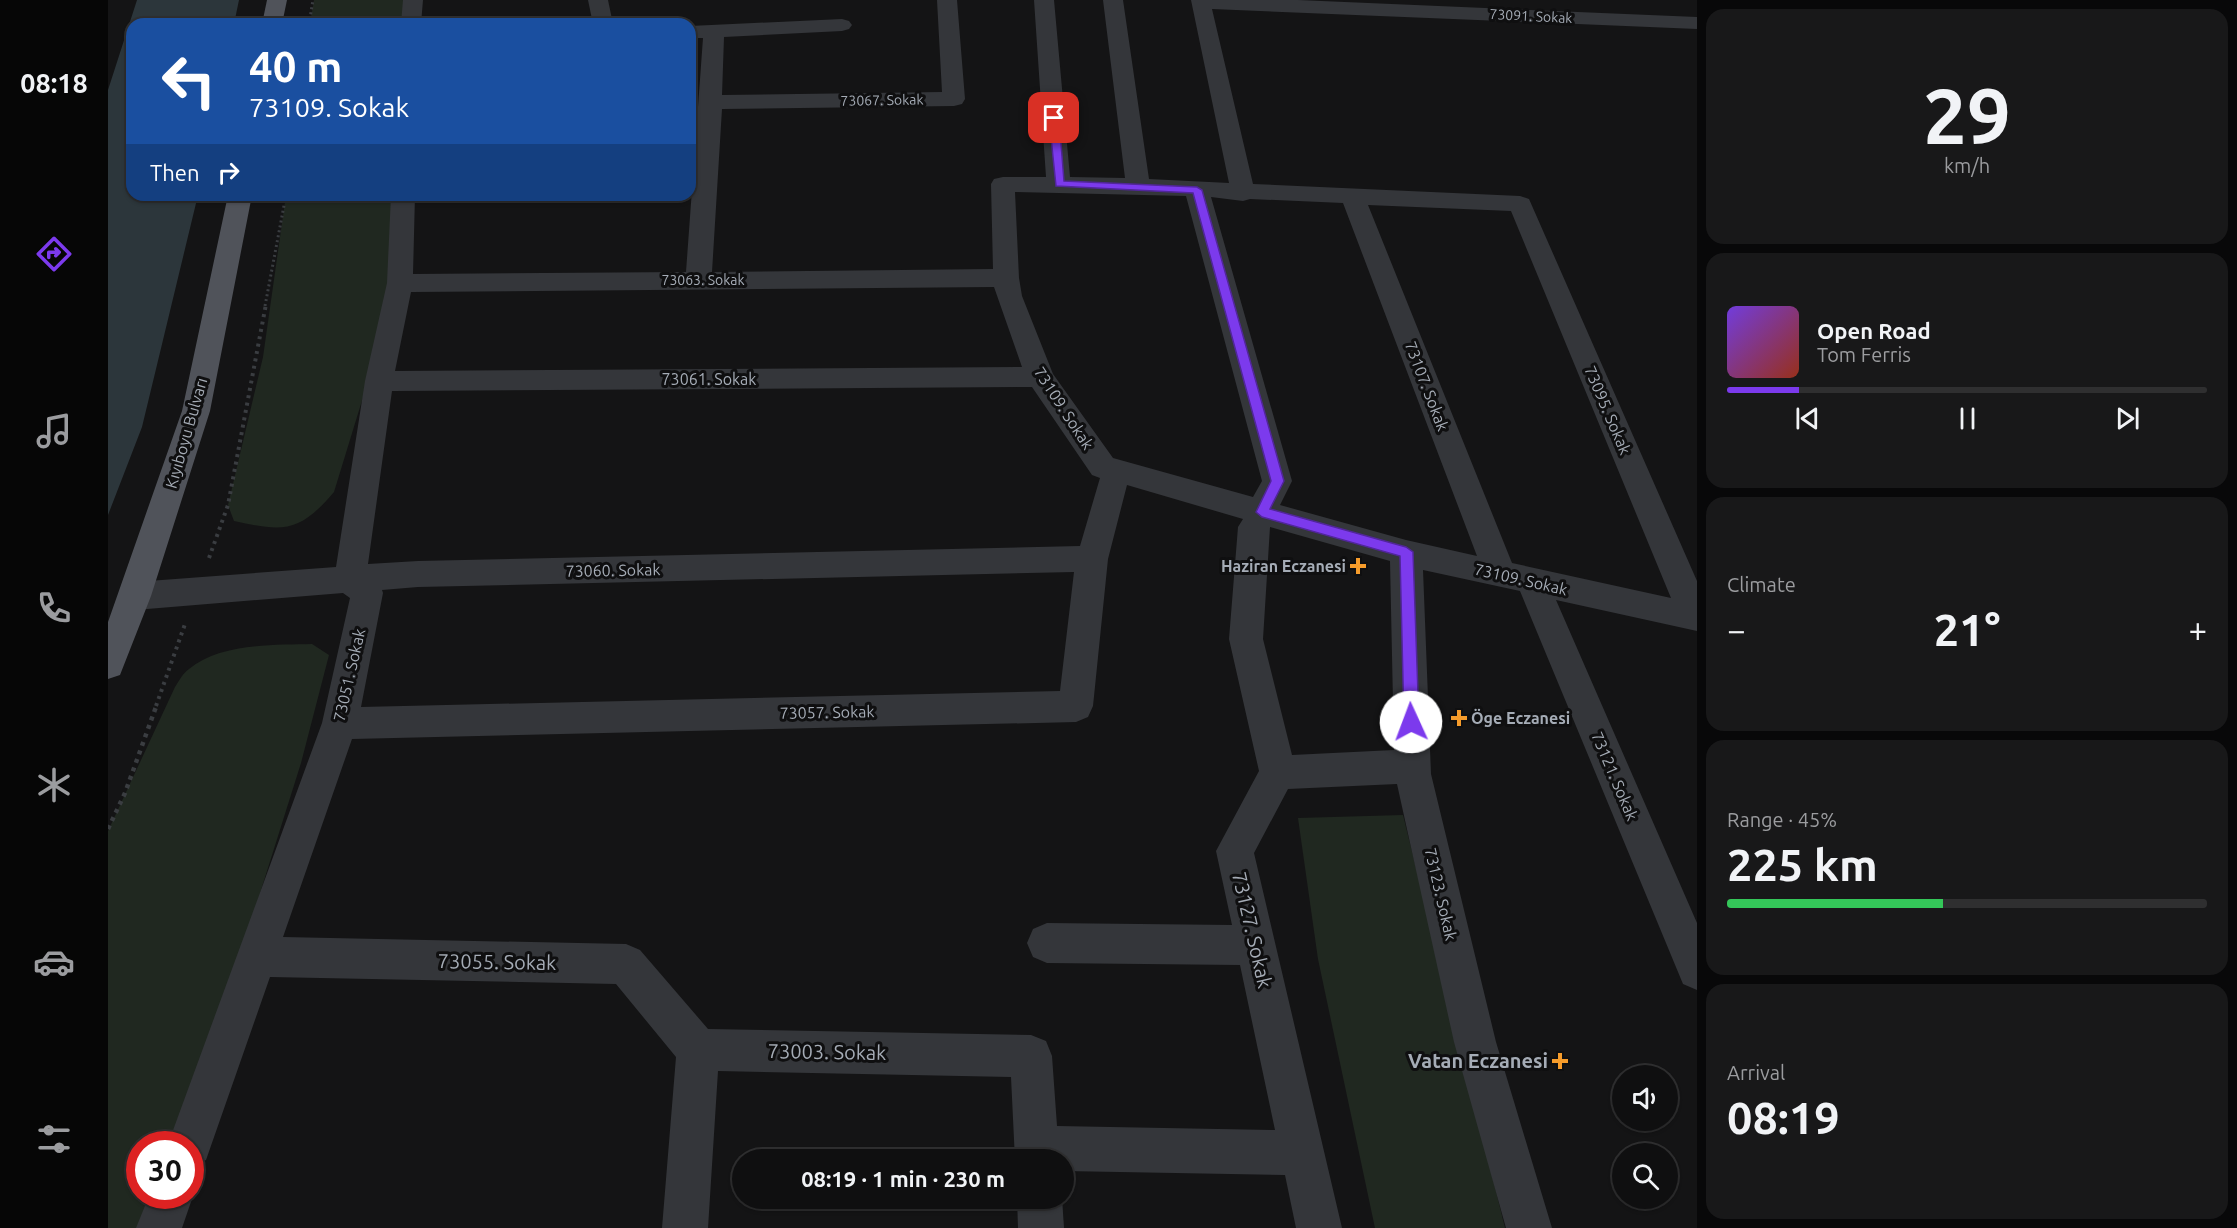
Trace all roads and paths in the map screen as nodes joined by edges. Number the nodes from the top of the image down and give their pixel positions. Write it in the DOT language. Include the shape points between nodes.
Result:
graph roads {
  1 [pos="277,0"];
  2 [pos="313,0"];
  3 [pos="413,0"];
  4 [pos="598,0"];
  5 [pos="947,0"];
  6 [pos="1044,0"];
  7 [pos="1113,0"];
  8 [pos="1438,6"];
  9 [pos="273,18"];
  10 [pos="310,18"];
  11 [pos="412,18"];
  12 [pos="602,18"];
  13 [pos="1697,23"];
  14 [pos="842,25"];
  15 [pos="714,31"];
  16 [pos="696,32"];
  17 [pos="711,102"];
  18 [pos="1059,184"];
  19 [pos="1138,186"];
  20 [pos="1197,190"];
  21 [pos="1243,193"];
  22 [pos="1353,197"];
  23 [pos="239,201"];
  24 [pos="285,201"];
  25 [pos="403,201"];
  26 [pos="1520,204"];
  27 [pos="1006,278"];
  28 [pos="698,280"];
  29 [pos="400,283"];
  30 [pos="1040,377"];
  31 [pos="379,381"];
  32 [pos="1118,472"];
  33 [pos="1262,512"];
  34 [pos="1406,552"];
  35 [pos="1092,559"];
  36 [pos="1517,578"];
  37 [pos="350,580"];
  38 [pos="197,591"];
  39 [pos="135,596"];
  40 [pos="1696,617"];
  41 [pos="108,664"];
  42 [pos="340,723"];
  43 [pos="1413,766"];
  44 [pos="1278,773"];
  45 [pos="108,829"];
  46 [pos="1047,943"];
  47 [pos="1256,945"];
  48 [pos="257,957"];
  49 [pos="1697,970"];
  50 [pos="698,1050"];
  51 [pos="195,1131"];
  52 [pos="1037,1149"];
  53 [pos="1303,1153"];
  54 [pos="1074,1154"];
  55 [pos="166,1209"];
  56 [pos="1040,1209"];
  57 [pos="159,1228"];
  58 [pos="685,1228"];
  59 [pos="1041,1228"];
  60 [pos="1319,1228"];
  61 [pos="1529,1228"];
  1 -- 9 [label="main road"];
  2 -- 10 [label="path"];
  3 -- 11 [label="street"];
  4 -- 12 [label="street"];
  5 -- 17 [label="street, 73067. Sokak" via="954,99"];
  6 -- 18 [label="street"];
  7 -- 19 [label="street"];
  8 -- 13 [label="street, 73091. Sokak"];
  8 -- 21 [label="street, 73091. Sokak" via="1200,2"];
  14 -- 15 [label="street"];
  15 -- 16 [label="street"];
  15 -- 17 [label="street"];
  17 -- 28 [label="street"];
  18 -- 19 [label="street, 73109. Sokak"];
  18 -- 27 [label="street, 73109. Sokak" via="1003,184"];
  19 -- 20 [label="street, 73109. Sokak"];
  20 -- 21 [label="street, 73109. Sokak"];
  20 -- 33 [label="street" via="1277,481"];
  21 -- 22 [label="street, 73109. Sokak"];
  22 -- 26 [label="street, 73109. Sokak"];
  22 -- 36 [label="street, 73107. Sokak"];
  23 -- 39 [label="main road, Kıyıboyu Bulvarı" via="196,411"];
  24 -- 38 [label="path" via="228,505"];
  25 -- 29 [label="street"];
  26 -- 40 [label="street, 73095. Sokak"];
  27 -- 28 [label="street, 73063. Sokak"];
  27 -- 30 [label="street, 73109. Sokak"];
  28 -- 29 [label="street, 73063. Sokak"];
  29 -- 31 [label="street"];
  30 -- 31 [label="street, 73061. Sokak"];
  30 -- 32 [label="street, 73109. Sokak" via="1103,467"];
  31 -- 37 [label="street"];
  32 -- 33 [label="street, 73109. Sokak"];
  32 -- 35 [label="street, 73057. Sokak"];
  33 -- 34 [label="street, 73109. Sokak"];
  33 -- 44 [label="street" via="1254,527 1246,639"];
  34 -- 36 [label="street, 73109. Sokak"];
  34 -- 43 [label="street, 73123. Sokak"];
  35 -- 37 [label="street, 73060. Sokak" via="418,574"];
  35 -- 42 [label="street, 73057. Sokak" via="1076,706"];
  36 -- 40 [label="street, 73109. Sokak"];
  36 -- 49 [label="street, 73121. Sokak"];
  37 -- 38 [label="street, 73060. Sokak"];
  37 -- 42 [label="street, 73051. Sokak" via="368,593"];
  38 -- 39 [label="street, 73060. Sokak"];
  38 -- 45 [label="path" via="125,793"];
  39 -- 41 [label="main road, Kıyıboyu Bulvarı"];
  42 -- 48 [label="street, 73051. Sokak"];
  43 -- 44 [label="street"];
  43 -- 61 [label="street, 73123. Sokak" via="1475,1042"];
  44 -- 47 [label="street, 73127. Sokak" via="1235,851"];
  46 -- 47 [label="street"];
  47 -- 53 [label="street, 73127. Sokak"];
  48 -- 50 [label="street, 73055. Sokak" via="626,964"];
  48 -- 51 [label="street, 73051. Sokak"];
  50 -- 52 [label="street, 73003. Sokak" via="1031,1056"];
  50 -- 58 [label="street"];
  53 -- 54 [label="street"];
  53 -- 60 [label="street, 73127. Sokak"];
  55 -- 57 [label="street"];
  56 -- 59 [label="street"];
}
